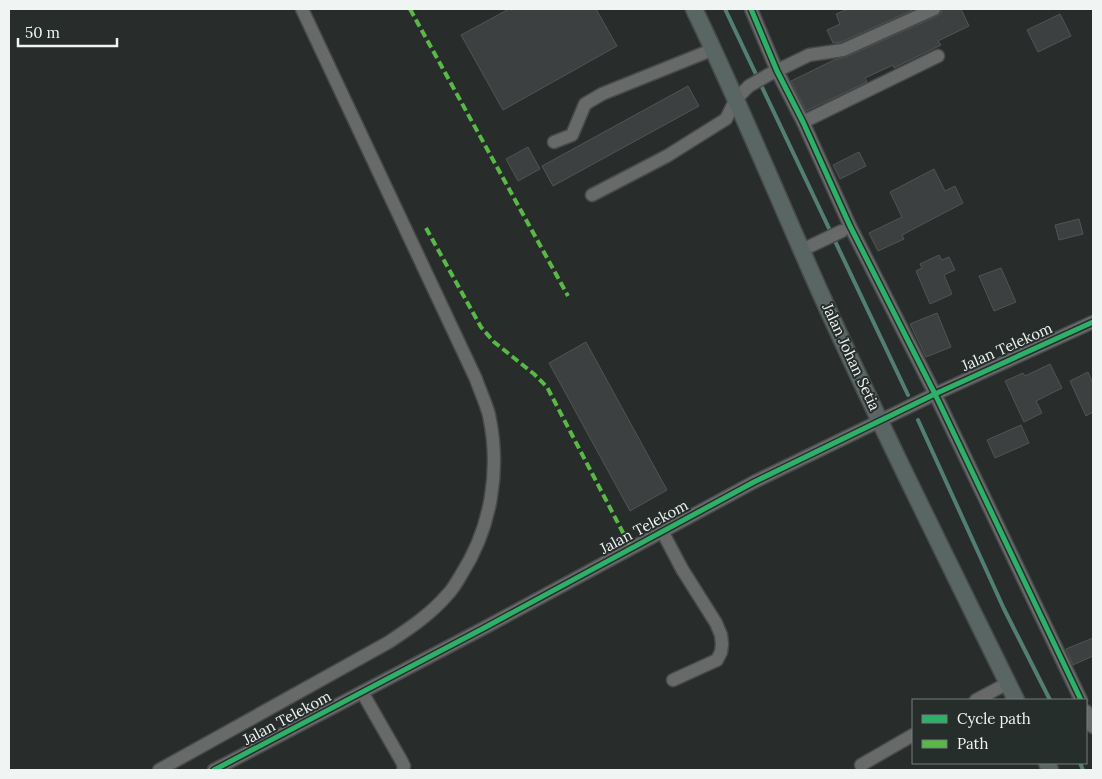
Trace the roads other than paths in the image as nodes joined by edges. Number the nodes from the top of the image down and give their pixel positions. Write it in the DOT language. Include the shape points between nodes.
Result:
graph roads {
  1 [pos="302,9"];
  2 [pos="694,9"];
  3 [pos="751,9"];
  4 [pos="934,9"];
  5 [pos="714,49"];
  6 [pos="938,56"];
  7 [pos="772,73"];
  8 [pos="736,99"];
  9 [pos="803,122"];
  10 [pos="554,142"];
  11 [pos="592,195"];
  12 [pos="842,230"];
  13 [pos="807,248"];
  14 [pos="1093,322"];
  15 [pos="935,394"];
  16 [pos="881,421"];
  17 [pos="662,532"];
  18 [pos="673,680"];
  19 [pos="1008,683"];
  20 [pos="362,692"];
  21 [pos="978,699"];
  22 [pos="1016,699"];
  23 [pos="1081,699"];
  24 [pos="1087,713"];
  25 [pos="1093,727"];
  26 [pos="912,736"];
  27 [pos="861,765"];
  28 [pos="159,770"];
  29 [pos="214,770"];
  30 [pos="403,770"];
  1 -- 28 [label="street" via="476,380 489,414 494,446 494,487 486,523 472,557 449,594 419,622 389,642"];
  2 -- 5 [label="main road, Jalan Johan Setia"];
  3 -- 7 [label="street"];
  4 -- 7 [label="street" via="843,50 809,55"];
  5 -- 8 [label="main road, Jalan Johan Setia"];
  5 -- 10 [label="street" via="602,94 585,104 572,135"];
  6 -- 9 [label="street"];
  7 -- 8 [label="street" via="749,86"];
  7 -- 9 [label="street"];
  8 -- 11 [label="street" via="726,119 707,132"];
  8 -- 13 [label="main road, Jalan Johan Setia"];
  9 -- 15 [label="street" via="850,226"];
  12 -- 13 [label="street"];
  13 -- 16 [label="main road, Jalan Johan Setia"];
  14 -- 15 [label="street, Jalan Telekom"];
  15 -- 16 [label="street, Jalan Telekom"];
  15 -- 23 [label="street"];
  16 -- 17 [label="street, Jalan Telekom" via="754,482"];
  16 -- 19 [label="main road, Jalan Johan Setia"];
  17 -- 18 [label="street" via="716,623 722,644 717,660"];
  17 -- 20 [label="street, Jalan Telekom"];
  19 -- 21 [label="street"];
  19 -- 22 [label="main road, Jalan Johan Setia"];
  20 -- 29 [label="street, Jalan Telekom"];
  20 -- 30 [label="street" via="401,760"];
  24 -- 25 [label="street"];
  26 -- 27 [label="street"];
}
